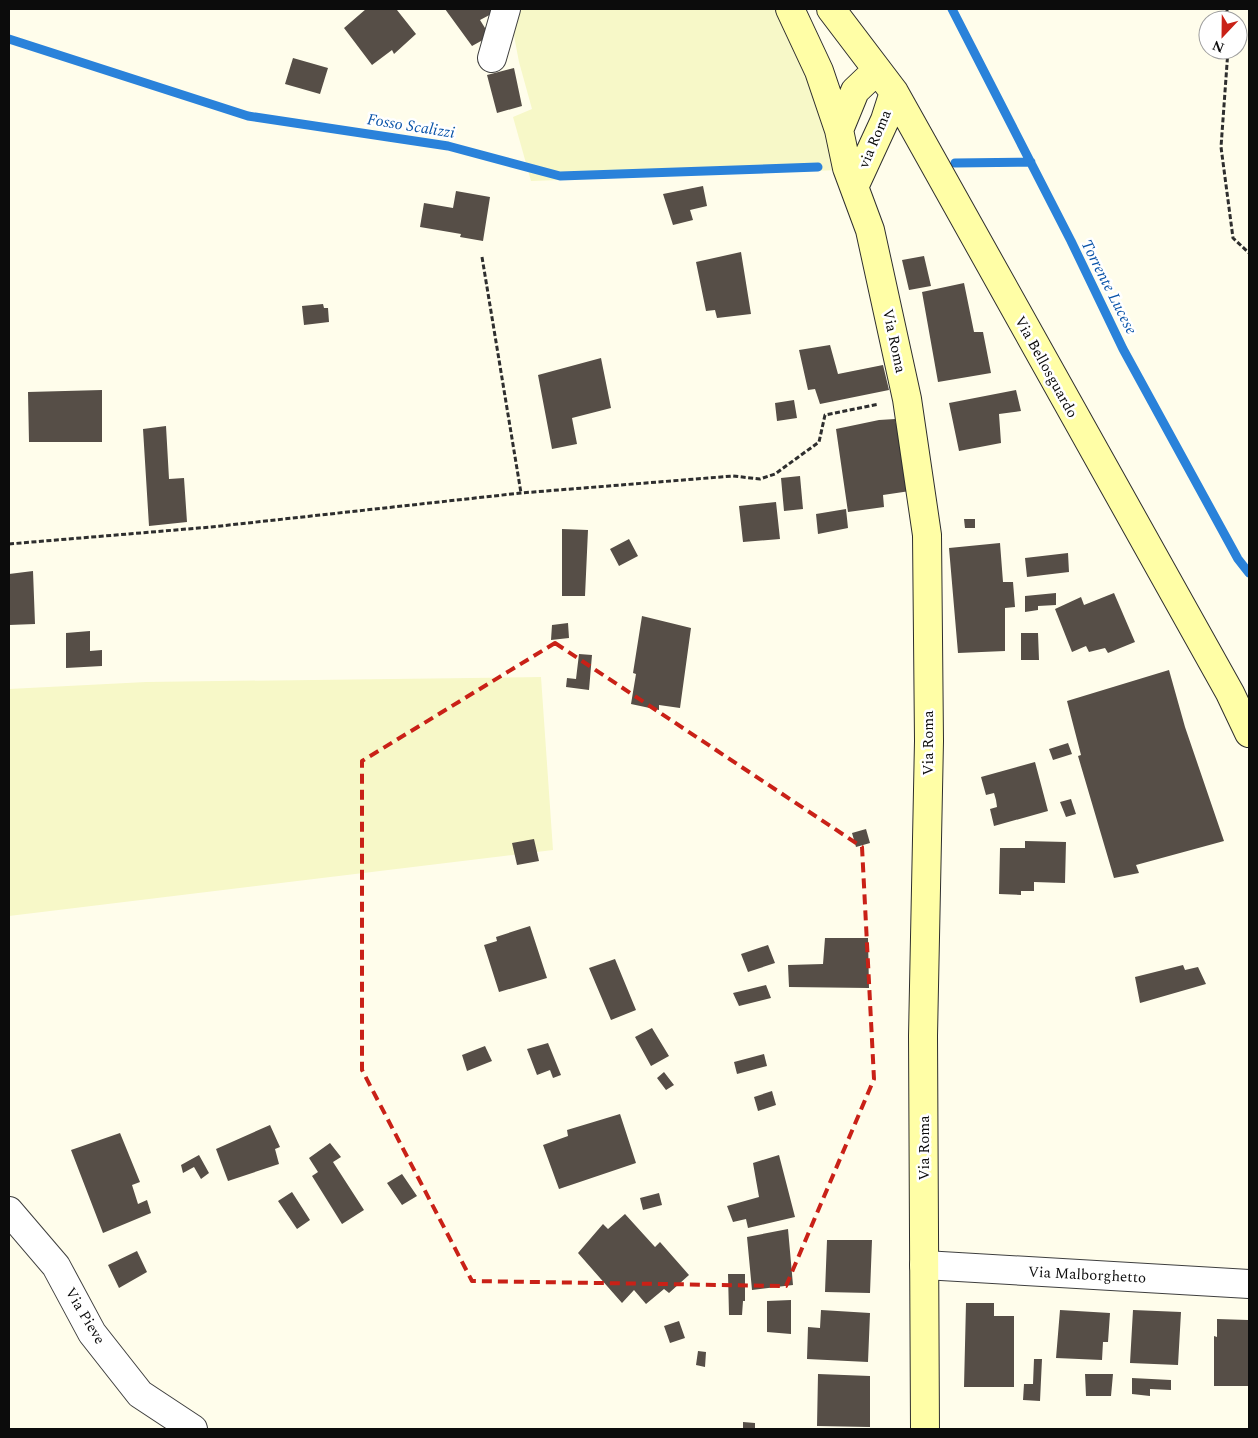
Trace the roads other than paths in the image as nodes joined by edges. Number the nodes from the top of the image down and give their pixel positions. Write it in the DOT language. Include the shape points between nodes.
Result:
graph roads {
  1 [pos="506,9"];
  2 [pos="790,9"];
  3 [pos="829,9"];
  4 [pos="492,58"];
  5 [pos="877,70"];
  6 [pos="819,71"];
  7 [pos="894,92"];
  8 [pos="839,130"];
  9 [pos="870,152"];
  10 [pos="930,159"];
  11 [pos="855,185"];
  12 [pos="1249,733"];
  13 [pos="9,1211"];
  14 [pos="924,1265"];
  15 [pos="1249,1284"];
  16 [pos="193,1429"];
  17 [pos="925,1429"];
  1 -- 4 [label="street"];
  2 -- 6 [label="street, Via Roma"];
  3 -- 5 [label="street, Via Bellosguardo"];
  3 -- 6 [label="street"];
  5 -- 7 [label="street, Via Bellosguardo"];
  5 -- 8 [label="street" via="855,91"];
  6 -- 8 [label="street, Via Roma"];
  7 -- 9 [label="street, via Roma"];
  7 -- 10 [label="street, Via Bellosguardo"];
  8 -- 11 [label="street, Via Roma" via="847,168"];
  9 -- 10 [label="street" via="890,145 904,146"];
  9 -- 11 [label="street, via Roma"];
  10 -- 12 [label="street, Via Bellosguardo" via="1230,693"];
  11 -- 14 [label="street, Via Roma" via="870,230 907,399 927,535 929,741 923,1036"];
  13 -- 16 [label="street, Via Pieve" via="56,1266 92,1333 140,1394"];
  14 -- 15 [label="street, Via Malborghetto"];
  14 -- 17 [label="street, Via Roma"];
}
